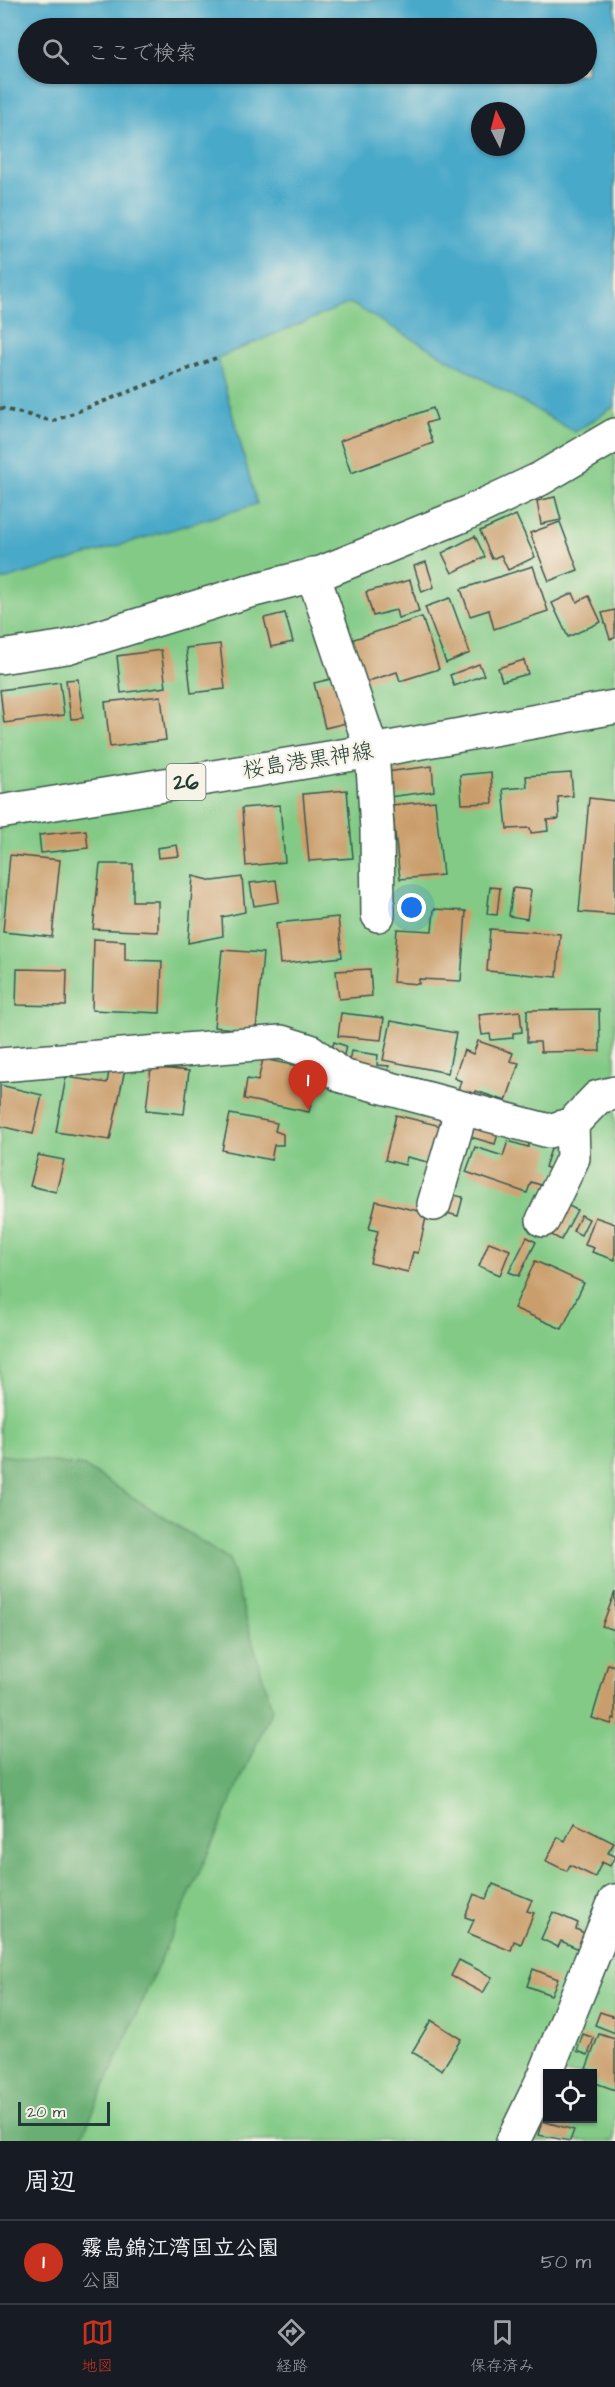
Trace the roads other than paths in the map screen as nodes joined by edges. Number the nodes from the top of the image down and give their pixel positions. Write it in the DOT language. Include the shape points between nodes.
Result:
graph roads {
  1 [pos="612,445"];
  2 [pos="312,574"];
  3 [pos="0,657"];
  4 [pos="615,707"];
  5 [pos="372,751"];
  6 [pos="0,812"];
  7 [pos="378,915"];
  8 [pos="0,1065"];
  9 [pos="615,1093"];
  10 [pos="462,1108"];
  11 [pos="572,1124"];
  12 [pos="434,1204"];
  13 [pos="543,1220"];
  14 [pos="615,1901"];
  15 [pos="513,2141"];
  1 -- 2 [label="street" via="471,511"];
  2 -- 3 [label="street" via="67,647"];
  2 -- 5 [label="street"];
  4 -- 5 [label="street, 桜島港黒神線 / 26"];
  5 -- 6 [label="street, 桜島港黒神線 / 26"];
  5 -- 7 [label="street"];
  8 -- 10 [label="street" via="281,1042 310,1051 342,1076"];
  9 -- 11 [label="street" via="598,1097"];
  10 -- 11 [label="street" via="549,1131"];
  10 -- 12 [label="street"];
  11 -- 13 [label="street" via="573,1158"];
  14 -- 15 [label="street" via="545,2075"];
}
